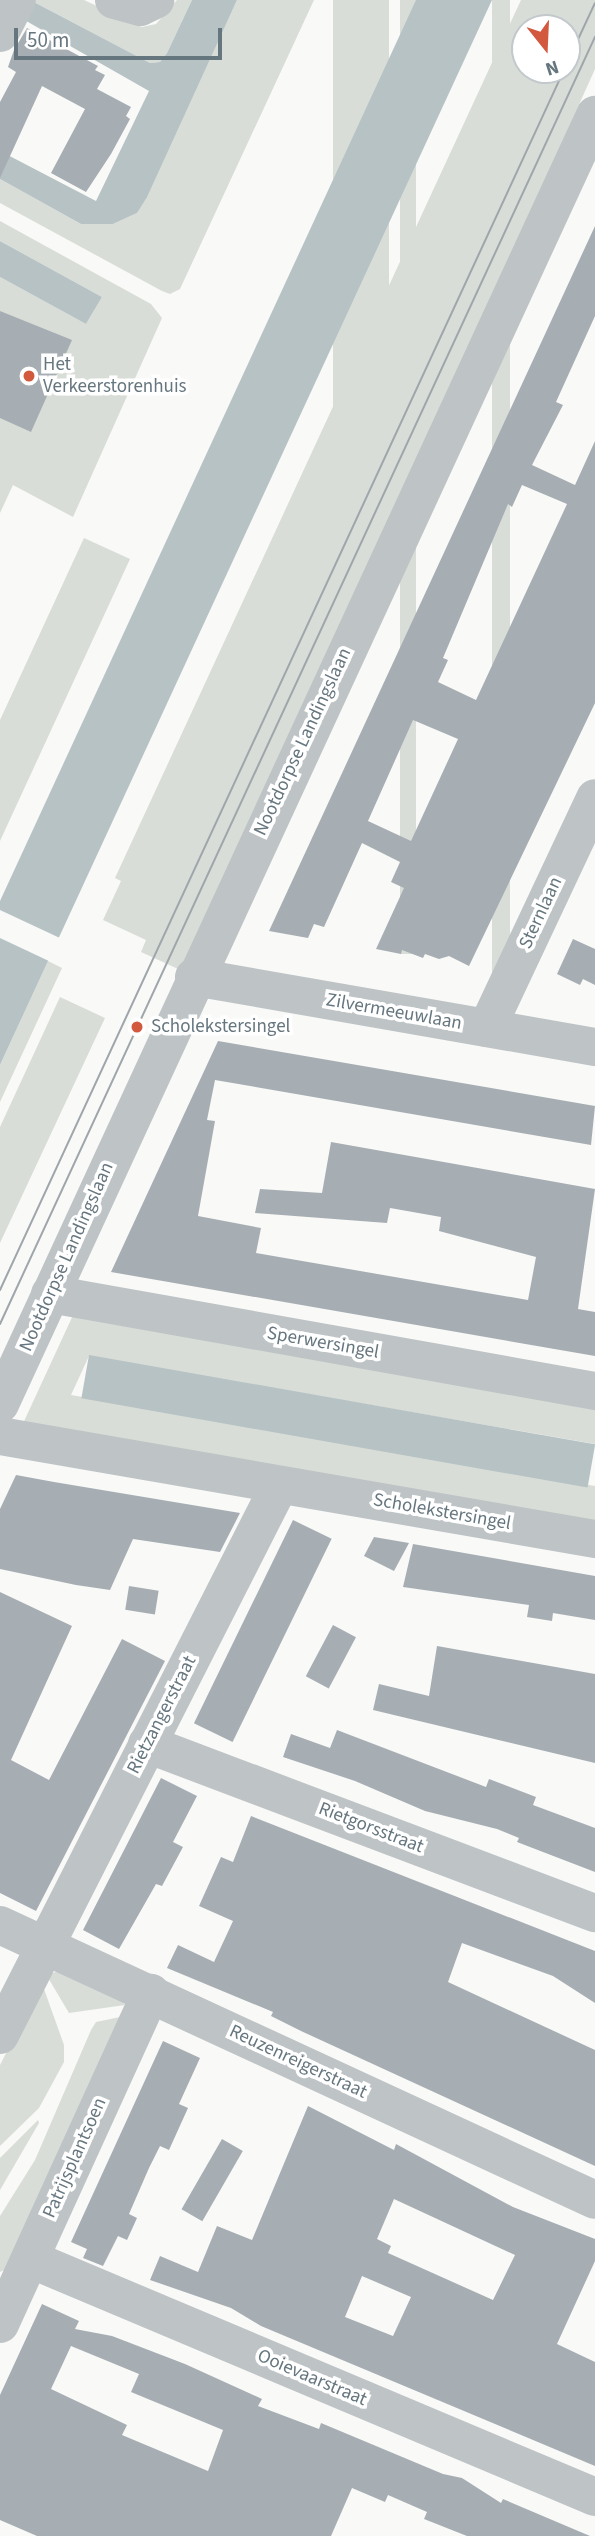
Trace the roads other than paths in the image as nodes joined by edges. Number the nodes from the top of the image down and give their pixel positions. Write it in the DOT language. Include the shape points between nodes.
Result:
graph roads {
  1 [pos="114,0"];
  2 [pos="155,0"];
  3 [pos="590,138"];
  4 [pos="595,798"];
  5 [pos="194,977"];
  6 [pos="487,1028"];
  7 [pos="595,1047"];
  8 [pos="50,1294"];
  9 [pos="5,1380"];
  10 [pos="595,1391"];
  11 [pos="0,1436"];
  12 [pos="279,1486"];
  13 [pos="595,1539"];
  14 [pos="146,1744"];
  15 [pos="595,1913"];
  16 [pos="0,1924"];
  17 [pos="47,1945"];
  18 [pos="150,1993"];
  19 [pos="0,2035"];
  20 [pos="595,2200"];
  21 [pos="30,2259"];
  22 [pos="0,2324"];
  23 [pos="595,2497"];
  1 -- 2 [label="street" via="140,7"];
  3 -- 5 [label="street, Nootdorpse Landingslaan"];
  4 -- 6 [label="street, Sternlaan"];
  5 -- 6 [label="street, Zilvermeeuwlaan"];
  5 -- 8 [label="street, Nootdorpse Landingslaan"];
  6 -- 7 [label="street, Zilvermeeuwlaan"];
  8 -- 9 [label="street, Nootdorpse Landingslaan"];
  8 -- 10 [label="street, Sperwersingel"];
  11 -- 12 [label="street, Scholekstersingel"];
  12 -- 13 [label="street, Scholekstersingel"];
  12 -- 14 [label="street, Rietzangerstraat"];
  14 -- 15 [label="street, Rietgorsstraat"];
  14 -- 17 [label="street, Rietzangerstraat"];
  16 -- 17 [label="street, Reuzenreigerstraat"];
  17 -- 18 [label="street, Reuzenreigerstraat"];
  17 -- 19 [label="street"];
  18 -- 20 [label="street, Reuzenreigerstraat"];
  18 -- 21 [label="street, Patrijsplantsoen"];
  21 -- 22 [label="street, Patrijsplantsoen"];
  21 -- 23 [label="street, Ooievaarstraat"];
}
